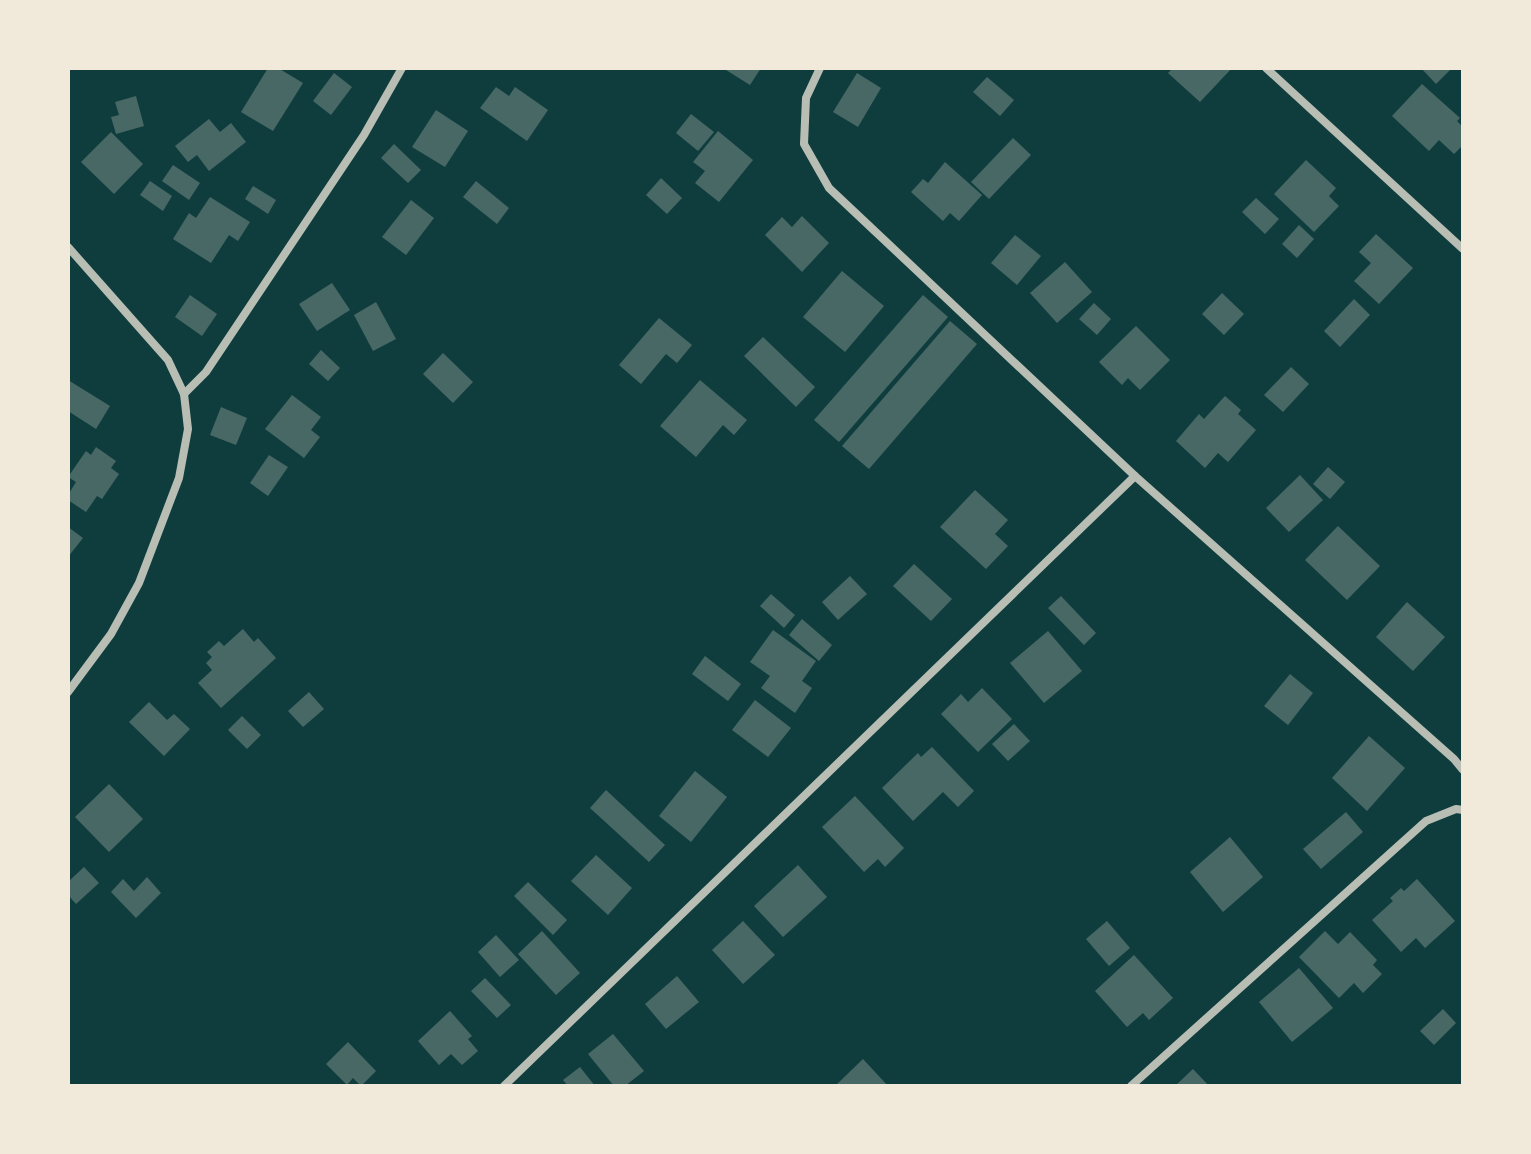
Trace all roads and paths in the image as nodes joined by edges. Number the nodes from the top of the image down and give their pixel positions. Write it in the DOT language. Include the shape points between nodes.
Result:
graph roads {
  1 [pos="402,68"];
  2 [pos="820,68"];
  3 [pos="1266,68"];
  4 [pos="68,247"];
  5 [pos="1463,249"];
  6 [pos="184,394"];
  7 [pos="1135,476"];
  8 [pos="68,692"];
  9 [pos="1463,770"];
  10 [pos="1463,810"];
  11 [pos="504,1086"];
  12 [pos="1131,1086"];
  1 -- 6 [label="street" via="364,135 206,372"];
  2 -- 7 [label="street" via="806,98 804,144 829,188"];
  3 -- 5 [label="street"];
  4 -- 6 [label="street" via="168,360"];
  6 -- 8 [label="street" via="185,457 145,569 126,610"];
  7 -- 9 [label="street"];
  7 -- 11 [label="street"];
  10 -- 12 [label="street" via="1426,821"];
}
